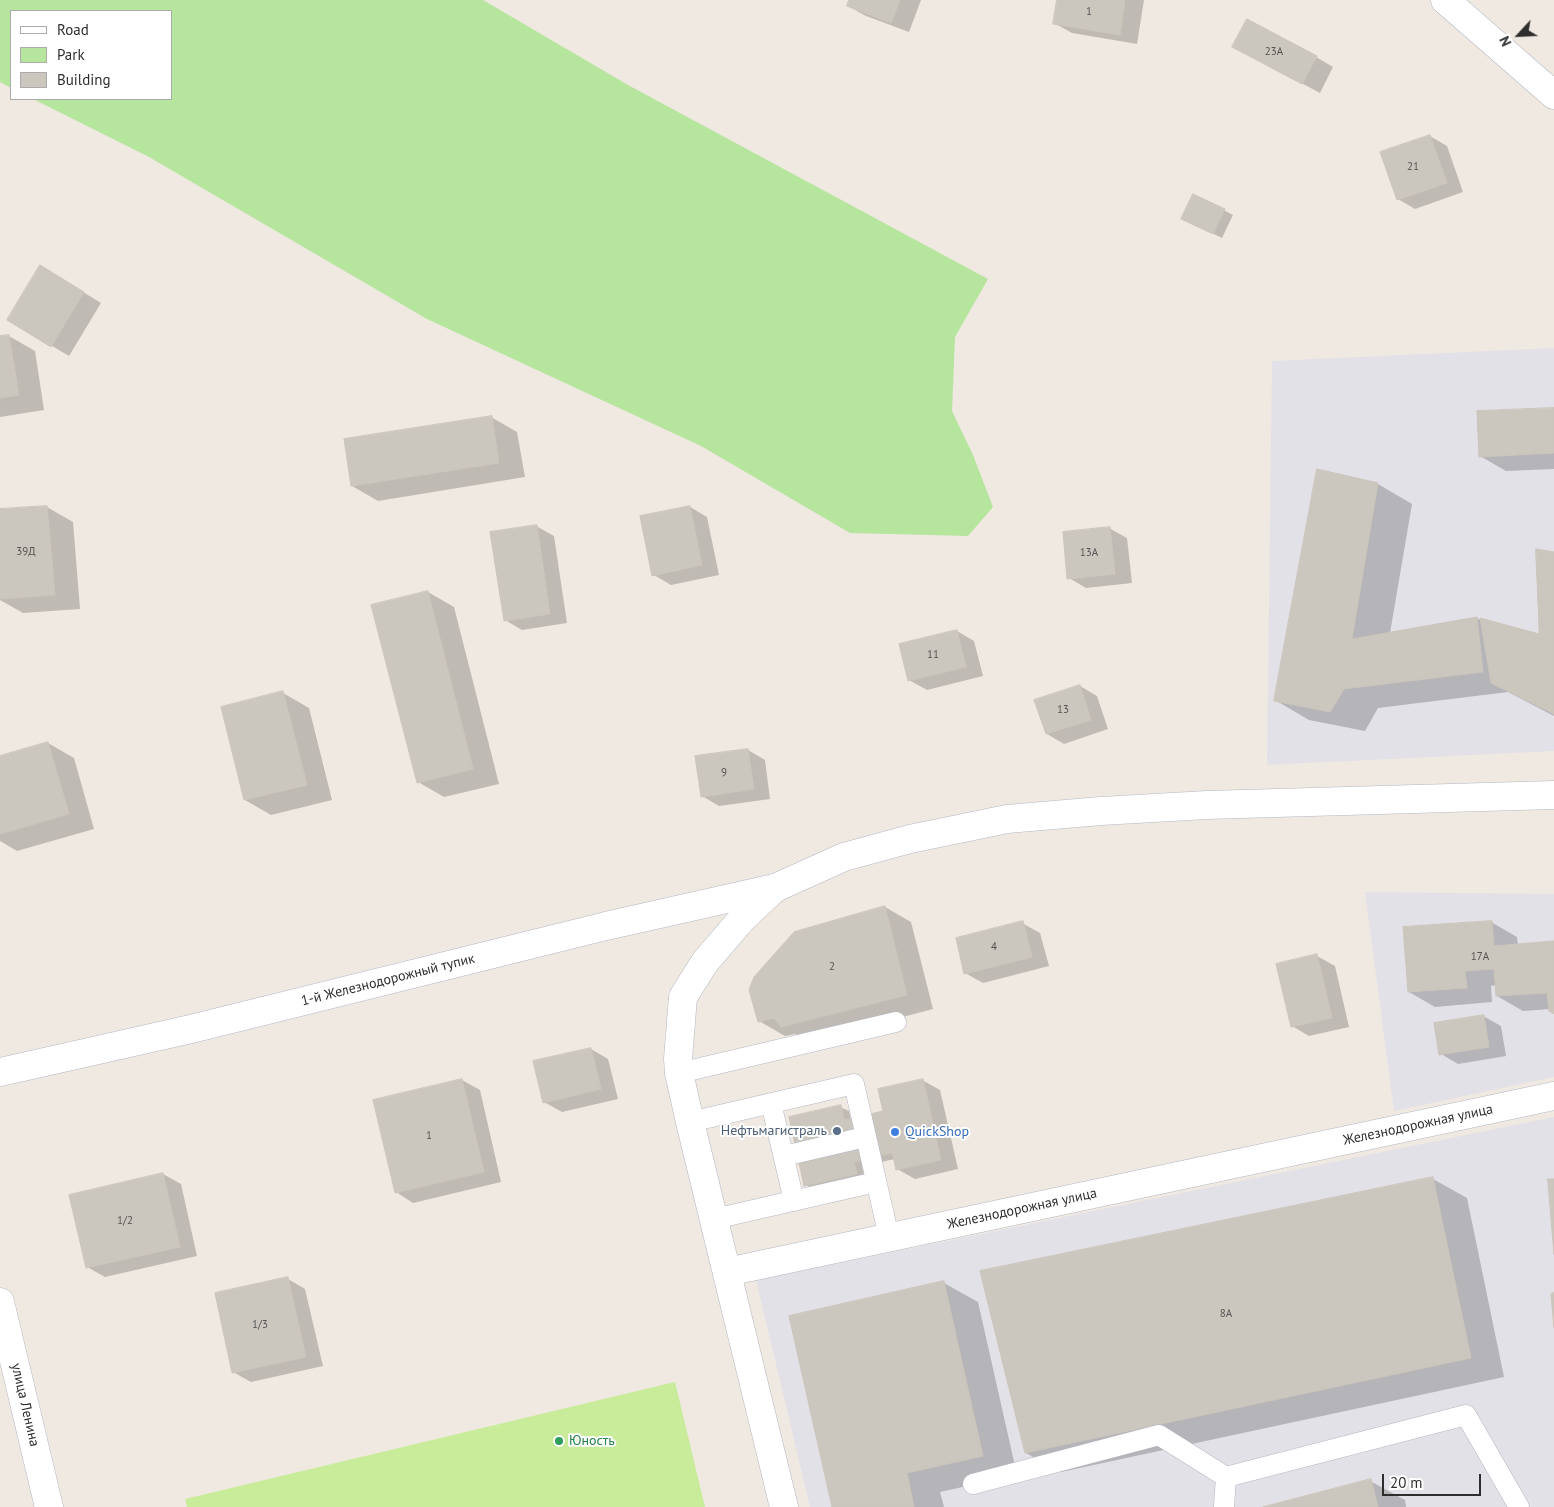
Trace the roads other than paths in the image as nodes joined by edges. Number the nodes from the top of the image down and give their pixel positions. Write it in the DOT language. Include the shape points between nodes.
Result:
graph roads {
  1 [pos="1445,0"];
  2 [pos="1554,95"];
  3 [pos="1554,795"];
  4 [pos="775,888"];
  5 [pos="896,1022"];
  6 [pos="0,1072"];
  7 [pos="679,1073"];
  8 [pos="1554,1096"];
  9 [pos="771,1103"];
  10 [pos="690,1122"];
  11 [pos="866,1137"];
  12 [pos="784,1156"];
  13 [pos="876,1182"];
  14 [pos="794,1201"];
  15 [pos="714,1220"];
  16 [pos="889,1237"];
  17 [pos="727,1272"];
  18 [pos="0,1302"];
  19 [pos="1226,1477"];
  20 [pos="973,1484"];
  21 [pos="49,1507"];
  22 [pos="784,1507"];
  23 [pos="1224,1507"];
  24 [pos="1519,1507"];
  1 -- 2 [label="street"];
  3 -- 4 [label="street" via="1207,805 1008,819 910,839 844,857"];
  4 -- 6 [label="street, 1-й Железнодорожный тупик"];
  4 -- 7 [label="street" via="742,919 705,962 683,997"];
  5 -- 7 [label="lane"];
  7 -- 10 [label="street"];
  8 -- 16 [label="street, Железнодорожная улица"];
  9 -- 10 [label="lane"];
  9 -- 11 [label="lane" via="854,1084"];
  9 -- 12 [label="lane"];
  10 -- 15 [label="street"];
  11 -- 12 [label="lane"];
  11 -- 13 [label="lane"];
  12 -- 14 [label="lane"];
  13 -- 14 [label="lane"];
  13 -- 16 [label="lane"];
  14 -- 15 [label="lane"];
  15 -- 17 [label="street"];
  16 -- 17 [label="street, Железнодорожная улица"];
  17 -- 22 [label="street"];
  18 -- 21 [label="street, улица Ленина"];
  19 -- 20 [label="lane" via="1159,1435"];
  19 -- 23 [label="lane"];
  19 -- 24 [label="lane" via="1466,1415"];
}
